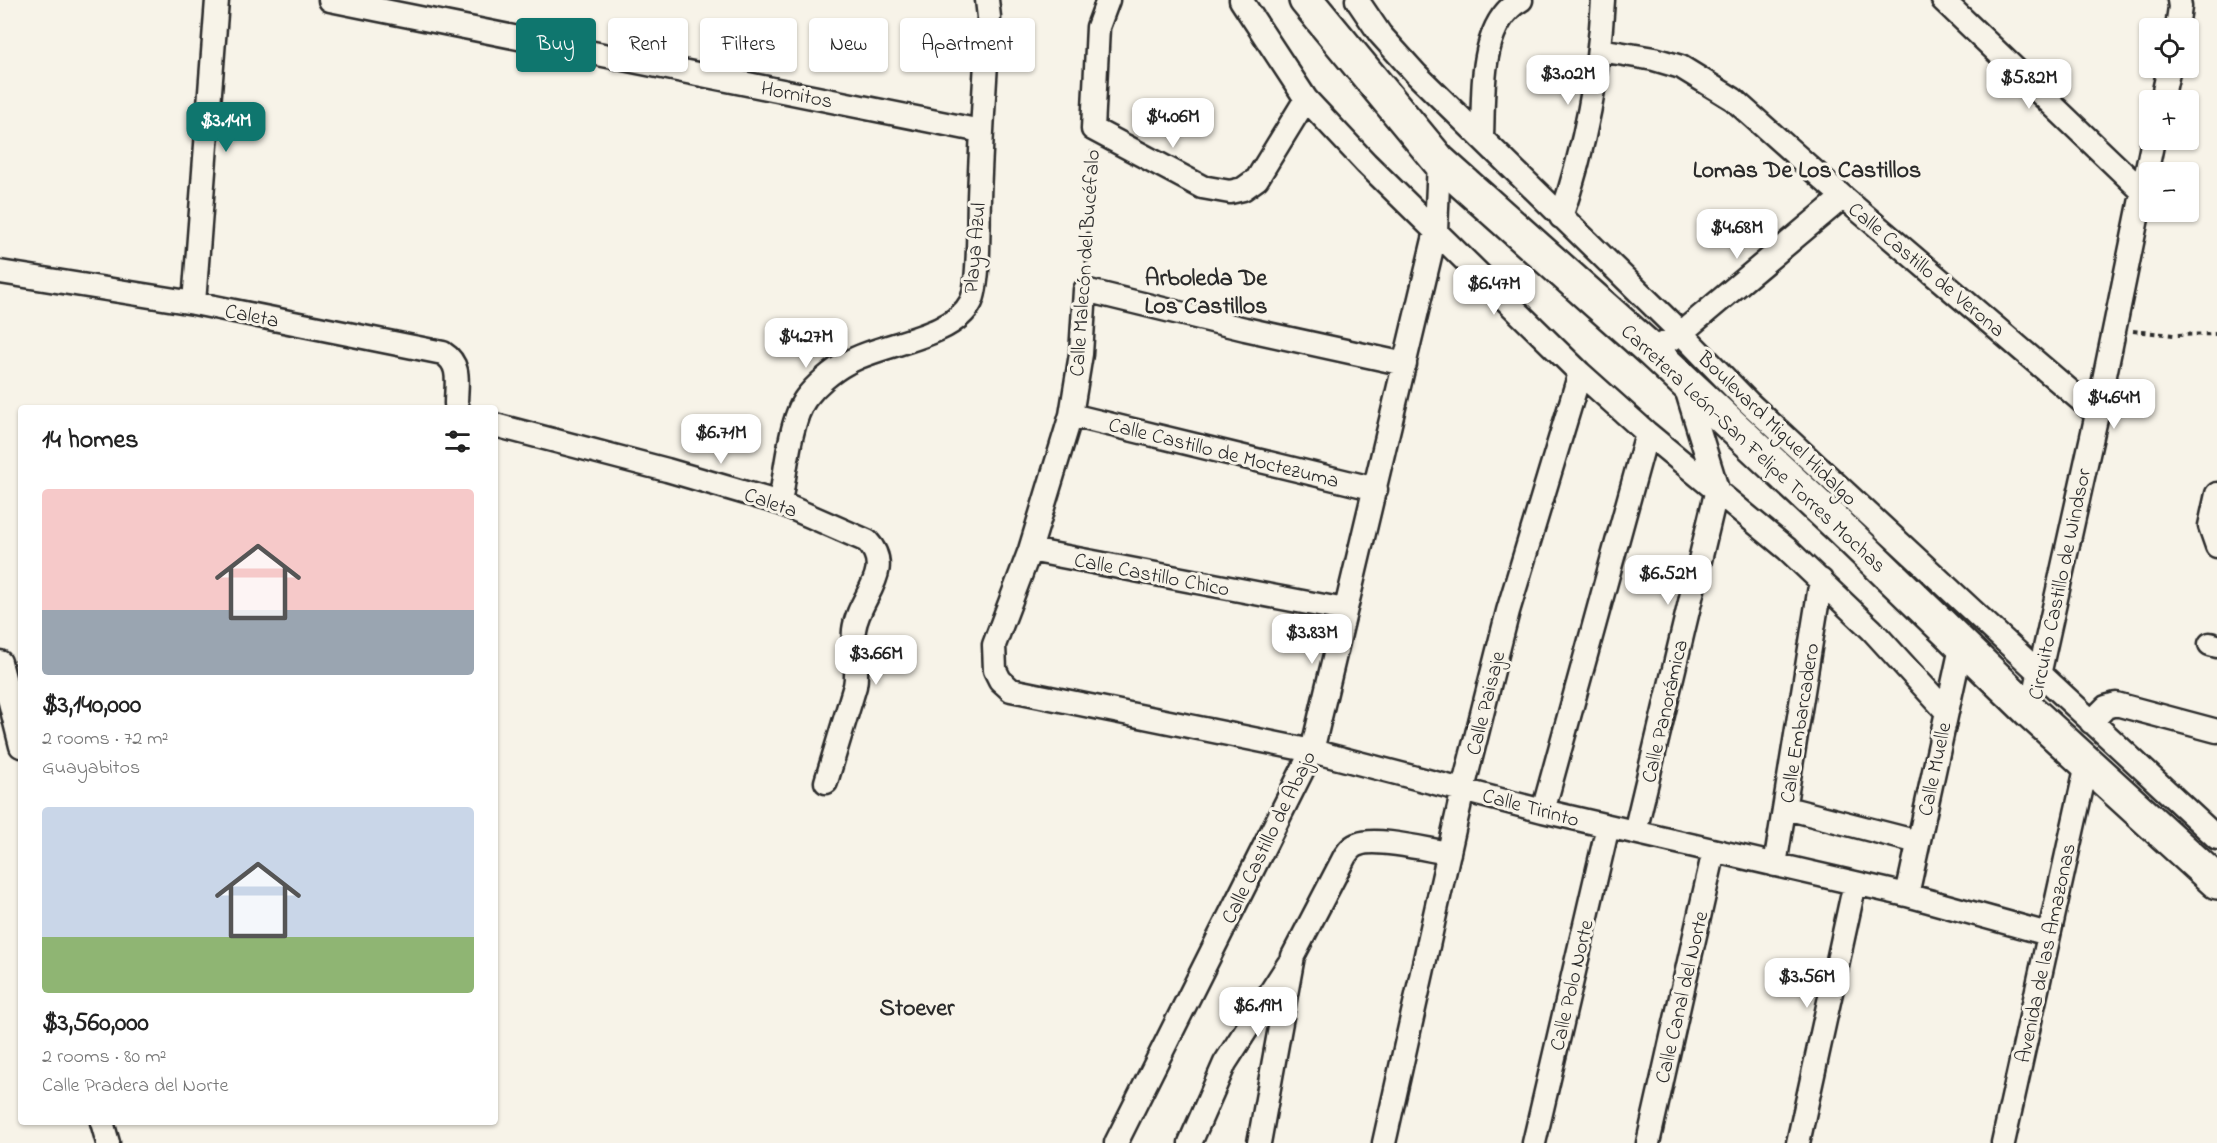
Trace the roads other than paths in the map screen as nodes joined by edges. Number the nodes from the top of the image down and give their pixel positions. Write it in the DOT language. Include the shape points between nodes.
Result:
graph roads {
  1 [pos="217,0"];
  2 [pos="330,0"];
  3 [pos="987,0"];
  4 [pos="1108,0"];
  5 [pos="1241,0"];
  6 [pos="1306,0"];
  7 [pos="1357,0"];
  8 [pos="1521,0"];
  9 [pos="1603,0"];
  10 [pos="1943,0"];
  11 [pos="2179,0"];
  12 [pos="2178,18"];
  13 [pos="1600,50"];
  14 [pos="1306,99"];
  15 [pos="981,131"];
  16 [pos="1482,136"];
  17 [pos="1439,161"];
  18 [pos="2139,188"];
  19 [pos="1843,197"];
  20 [pos="2139,206"];
  21 [pos="1561,217"];
  22 [pos="1436,231"];
  23 [pos="0,272"];
  24 [pos="194,303"];
  25 [pos="1681,333"];
  26 [pos="1652,351"];
  27 [pos="1405,364"];
  28 [pos="1580,373"];
  29 [pos="1683,381"];
  30 [pos="456,405"];
  31 [pos="2097,414"];
  32 [pos="1071,416"];
  33 [pos="498,426"];
  34 [pos="1647,433"];
  35 [pos="1376,489"];
  36 [pos="1717,489"];
  37 [pos="2217,494"];
  38 [pos="780,503"];
  39 [pos="2217,546"];
  40 [pos="1030,550"];
  41 [pos="1821,580"];
  42 [pos="1345,610"];
  43 [pos="1962,643"];
  44 [pos="0,662"];
  45 [pos="2039,673"];
  46 [pos="1011,690"];
  47 [pos="1946,711"];
  48 [pos="2031,712"];
  49 [pos="2091,722"];
  50 [pos="2217,731"];
  51 [pos="18,734"];
  52 [pos="1312,751"];
  53 [pos="2087,764"];
  54 [pos="826,782"];
  55 [pos="1463,789"];
  56 [pos="1786,808"];
  57 [pos="1543,811"];
  58 [pos="1608,826"];
  59 [pos="1635,832"];
  60 [pos="2217,838"];
  61 [pos="1918,842"];
  62 [pos="1714,851"];
  63 [pos="1449,853"];
  64 [pos="1775,865"];
  65 [pos="2217,882"];
  66 [pos="1855,883"];
  67 [pos="1906,895"];
  68 [pos="2048,934"];
  69 [pos="1296,951"];
  70 [pos="103,1125"];
  71 [pos="108,1143"];
  72 [pos="1116,1143"];
  73 [pos="1190,1143"];
  74 [pos="1259,1143"];
  75 [pos="1384,1143"];
  76 [pos="1534,1143"];
  77 [pos="1648,1143"];
  78 [pos="1798,1143"];
  79 [pos="2003,1143"];
  1 -- 24 [label="street"];
  2 -- 15 [label="street, Hornitos"];
  3 -- 15 [label="street, Playa Azul"];
  4 -- 14 [label="street, Calle Malecón del Bucéfalo" via="1098,27 1093,129 1202,187 1230,192 1257,179"];
  5 -- 14 [label="street"];
  6 -- 17 [label="main road, Carretera León-San Felipe Torres Mochas"];
  7 -- 16 [label="street, Boulevard Miguel Hidalgo" via="1380,34 1417,75"];
  8 -- 16 [label="street" via="1502,17 1494,31 1485,71"];
  9 -- 13 [label="street"];
  10 -- 18 [label="street"];
  11 -- 12 [label="street"];
  13 -- 19 [label="street, Calle Castillo de Verona" via="1654,59 1704,81 1733,99"];
  13 -- 21 [label="street" via="1575,176"];
  14 -- 22 [label="street"];
  15 -- 38 [label="street, Playa Azul" via="976,277 971,301 940,329 848,362 805,399 793,429"];
  16 -- 21 [label="street, Boulevard Miguel Hidalgo"];
  17 -- 22 [label="street, Calle Castillo de Abajo"];
  17 -- 26 [label="main road, Carretera León-San Felipe Torres Mochas"];
  19 -- 25 [label="street"];
  19 -- 31 [label="street, Calle Castillo de Verona"];
  20 -- 31 [label="street, Circuito Castillo de Windsor"];
  21 -- 25 [label="street, Boulevard Miguel Hidalgo"];
  22 -- 27 [label="street, Calle Castillo de Abajo"];
  22 -- 28 [label="street"];
  23 -- 24 [label="street, Caleta"];
  24 -- 30 [label="street, Caleta" via="443,353 452,359 456,370"];
  25 -- 26 [label="street"];
  25 -- 45 [label="street, Boulevard Miguel Hidalgo" via="1748,402"];
  26 -- 29 [label="main road, Carretera León-San Felipe Torres Mochas"];
  27 -- 32 [label="street, Calle Malecón del Bucéfalo" via="1085,290 1081,354"];
  27 -- 35 [label="street, Calle Castillo de Abajo"];
  28 -- 34 [label="street"];
  28 -- 55 [label="street, Calle Paisaje" via="1508,611"];
  29 -- 36 [label="street"];
  29 -- 43 [label="main road, Carretera León-San Felipe Torres Mochas"];
  31 -- 45 [label="street, Circuito Castillo de Windsor"];
  32 -- 35 [label="street, Calle Castillo de Moctezuma"];
  32 -- 40 [label="street, Calle Malecón del Bucéfalo"];
  33 -- 38 [label="street, Caleta"];
  34 -- 36 [label="street"];
  34 -- 57 [label="street"];
  35 -- 42 [label="street, Calle Castillo de Abajo"];
  36 -- 41 [label="street"];
  36 -- 59 [label="street, Calle Panorámica"];
  37 -- 39 [label="street" via="2210,526"];
  38 -- 54 [label="street, Caleta" via="867,541 879,561 877,575 857,617 854,644 858,674"];
  40 -- 42 [label="street, Calle Castillo Chico"];
  40 -- 46 [label="street, Calle Malecón del Bucéfalo" via="994,645 995,670"];
  41 -- 47 [label="street"];
  41 -- 56 [label="street, Calle Embarcadero"];
  42 -- 52 [label="street, Calle Castillo de Abajo"];
  43 -- 47 [label="street, Calle Muelle"];
  43 -- 48 [label="main road, Carretera León-San Felipe Torres Mochas"];
  44 -- 51 [label="street"];
  45 -- 48 [label="street, Circuito Castillo de Windsor"];
  45 -- 49 [label="street, Boulevard Miguel Hidalgo"];
  46 -- 52 [label="street, Calle Tirinto"];
  47 -- 61 [label="street, Calle Muelle"];
  48 -- 53 [label="main road, Carretera León-San Felipe Torres Mochas"];
  49 -- 50 [label="street" via="2106,707 2116,704"];
  49 -- 60 [label="street, Boulevard Miguel Hidalgo"];
  52 -- 55 [label="street, Calle Tirinto"];
  52 -- 72 [label="street, Calle Castillo de Abajo"];
  53 -- 65 [label="main road, Carretera León-San Felipe Torres Mochas"];
  53 -- 68 [label="street, Avenida de las Amazonas"];
  55 -- 57 [label="street, Calle Tirinto"];
  55 -- 63 [label="street, Calle Paisaje"];
  56 -- 61 [label="street"];
  56 -- 64 [label="street, Calle Embarcadero"];
  57 -- 58 [label="street, Calle Tirinto"];
  58 -- 59 [label="street, Calle Tirinto"];
  58 -- 76 [label="street, Calle Polo Norte"];
  59 -- 62 [label="street, Calle Tirinto"];
  61 -- 67 [label="street, Calle Muelle"];
  62 -- 64 [label="street, Calle Tirinto"];
  62 -- 77 [label="street, Calle Canal del Norte"];
  63 -- 69 [label="street" via="1374,841 1351,847"];
  63 -- 75 [label="street, Calle Paisaje"];
  64 -- 66 [label="street, Calle Tirinto"];
  66 -- 67 [label="street, Calle Tirinto"];
  66 -- 78 [label="street"];
  67 -- 68 [label="street, Calle Tirinto"];
  68 -- 79 [label="street, Avenida de las Amazonas"];
  69 -- 73 [label="street" via="1225,1063"];
  69 -- 74 [label="street"];
  70 -- 71 [label="street"];
}
